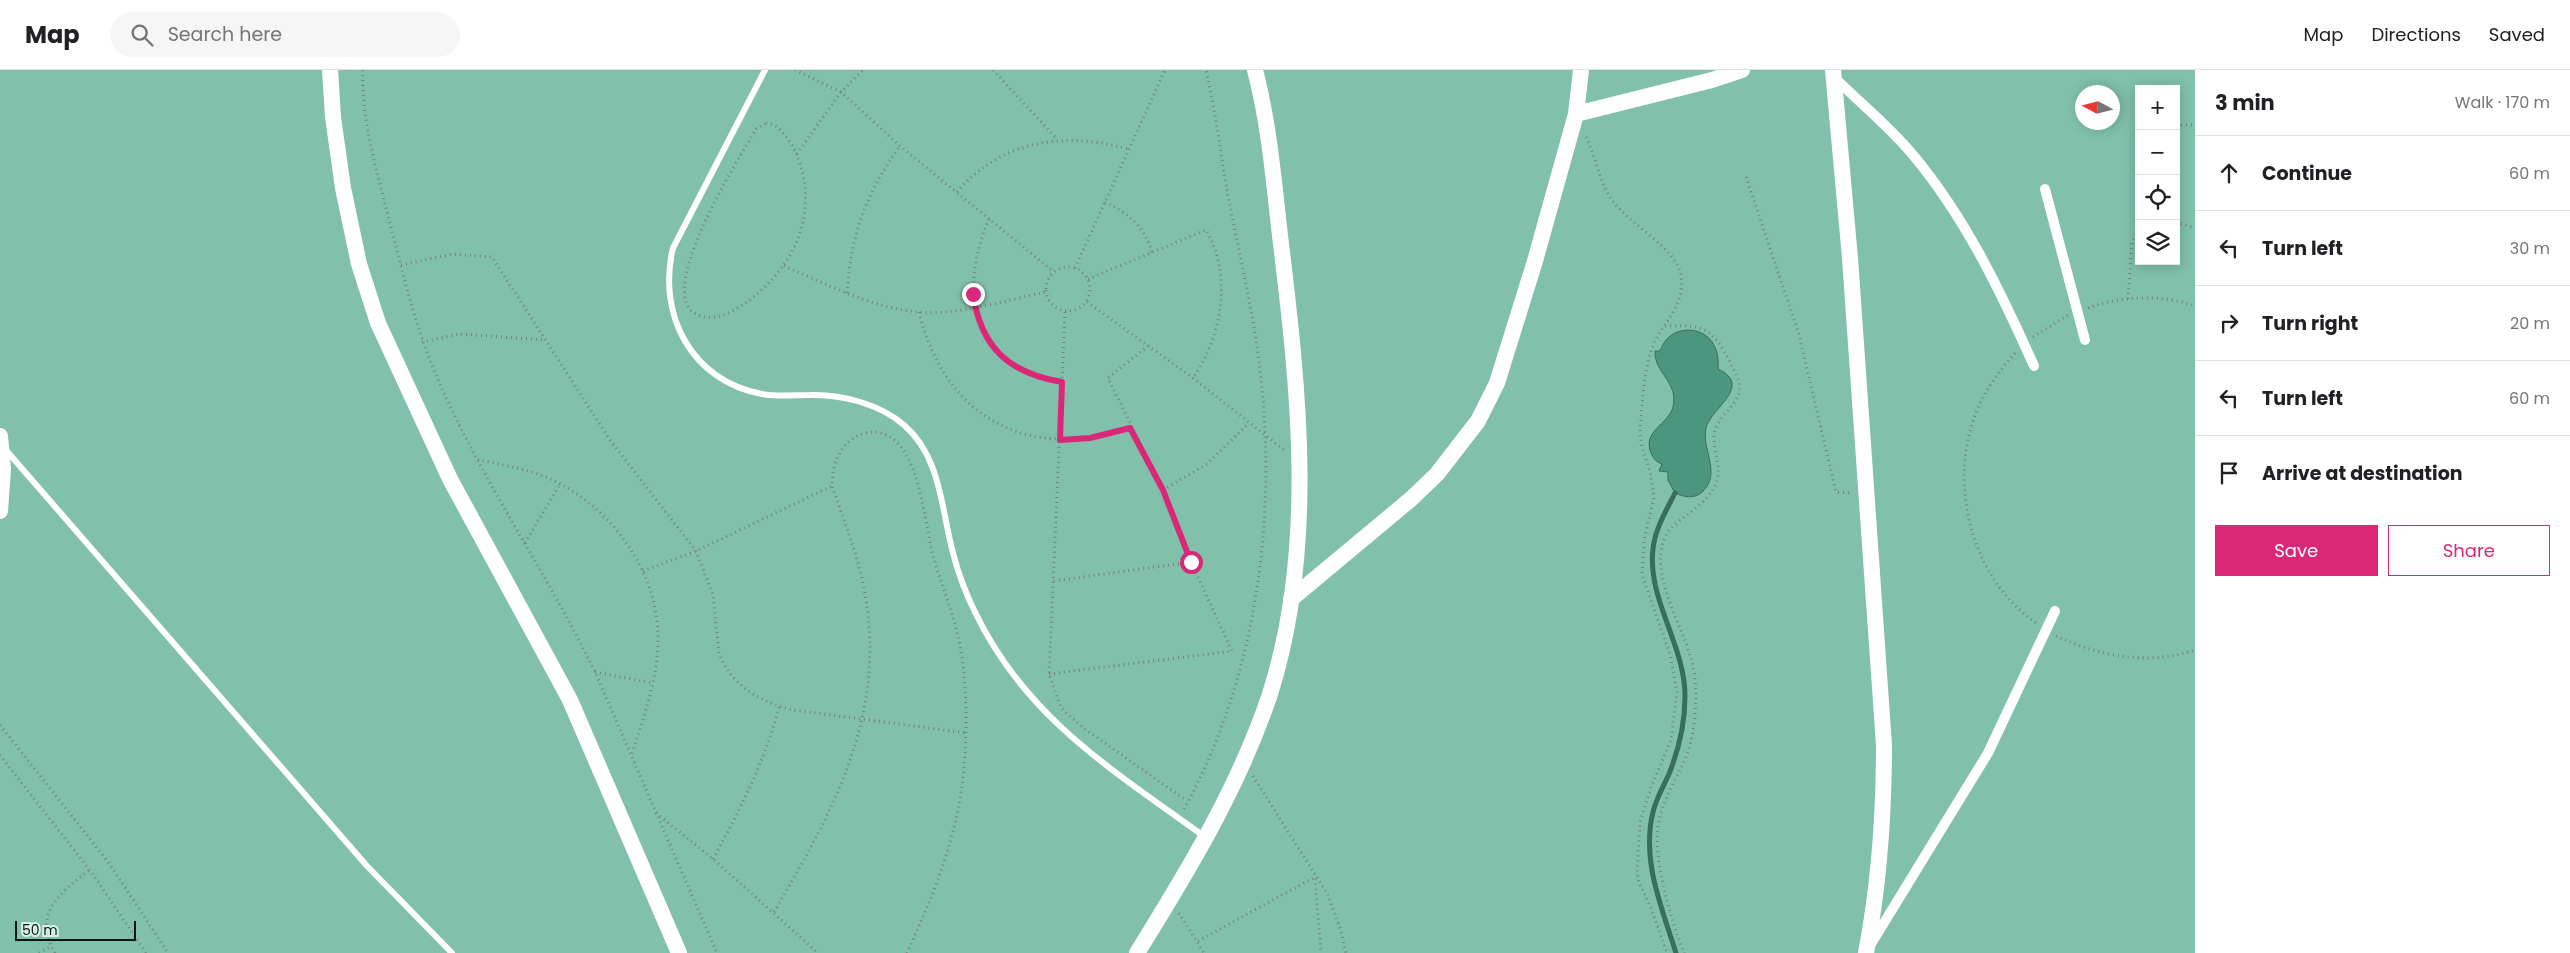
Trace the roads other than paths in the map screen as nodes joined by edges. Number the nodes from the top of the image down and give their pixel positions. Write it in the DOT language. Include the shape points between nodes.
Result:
graph roads {
  1 [pos="330,70"];
  2 [pos="765,70"];
  3 [pos="1255,70"];
  4 [pos="1581,70"];
  5 [pos="1742,70"];
  6 [pos="1834,74"];
  7 [pos="1576,114"];
  8 [pos="2045,189"];
  9 [pos="2085,340"];
  10 [pos="2034,366"];
  11 [pos="1,441"];
  12 [pos="1,489"];
  13 [pos="0,511"];
  14 [pos="1291,598"];
  15 [pos="2055,611"];
  16 [pos="1206,838"];
  17 [pos="1866,952"];
  18 [pos="452,953"];
  19 [pos="680,953"];
  20 [pos="1137,953"];
  1 -- 19 [label="street" via="342,188 359,264 378,324 450,479 570,700"];
  2 -- 16 [label="lane" via="673,248 668,286 673,318 683,340 716,375 743,389 773,396 811,394 843,397 878,409 902,423 920,441 931,461 958,572 974,611 1001,660 1034,702 1070,735"];
  3 -- 14 [label="street" via="1270,145 1296,388 1301,464"];
  4 -- 7 [label="street"];
  5 -- 7 [label="street"];
  6 -- 10 [label="street" via="1912,154 1978,250"];
  6 -- 17 [label="street" via="1884,745 1877,886"];
  7 -- 14 [label="street" via="1497,383 1478,421 1437,474 1411,499"];
  8 -- 9 [label="street"];
  11 -- 12 [label="street"];
  11 -- 18 [label="lane" via="367,866"];
  12 -- 13 [label="street"];
  14 -- 16 [label="street" via="1270,694"];
  15 -- 17 [label="street" via="1988,753"];
  16 -- 20 [label="street"];
}
